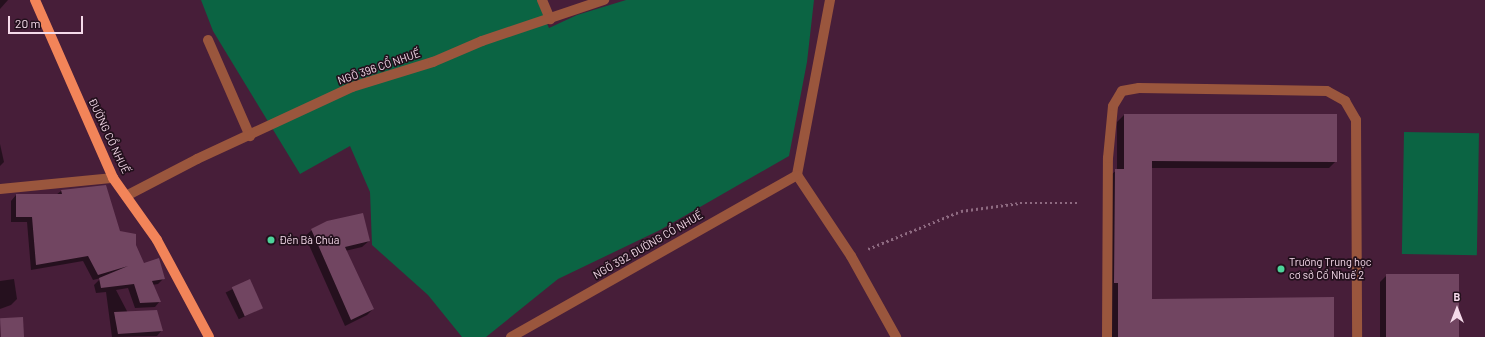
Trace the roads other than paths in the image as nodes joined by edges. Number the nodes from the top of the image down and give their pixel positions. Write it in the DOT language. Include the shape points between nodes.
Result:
graph roads {
  1 [pos="35,0"];
  2 [pos="542,0"];
  3 [pos="604,0"];
  4 [pos="830,0"];
  5 [pos="550,20"];
  6 [pos="208,40"];
  7 [pos="250,136"];
  8 [pos="797,175"];
  9 [pos="113,178"];
  10 [pos="0,189"];
  11 [pos="126,196"];
  12 [pos="209,337"];
  13 [pos="511,337"];
  14 [pos="896,337"];
  15 [pos="1107,337"];
  16 [pos="1357,337"];
  1 -- 9 [label="main road, ĐƯỜNG CỔ NHUẾ"];
  2 -- 5 [label="street"];
  3 -- 5 [label="street, NGÕ 396 CỔ NHUẾ"];
  4 -- 8 [label="street"];
  5 -- 7 [label="street, NGÕ 396 CỔ NHUẾ" via="352,87"];
  6 -- 7 [label="street"];
  7 -- 11 [label="street, NGÕ 396 CỔ NHUẾ" via="196,159"];
  8 -- 13 [label="street, NGÕ 392 ĐƯỜNG CỔ NHUẾ"];
  8 -- 14 [label="street" via="851,256"];
  9 -- 10 [label="street"];
  9 -- 11 [label="main road, ĐƯỜNG CỔ NHUẾ"];
  11 -- 12 [label="main road, ĐƯỜNG CỔ NHUẾ" via="158,240"];
  15 -- 16 [label="street" via="1108,158 1113,106 1122,91 1139,88 1327,91 1345,102 1356,120"];
}
